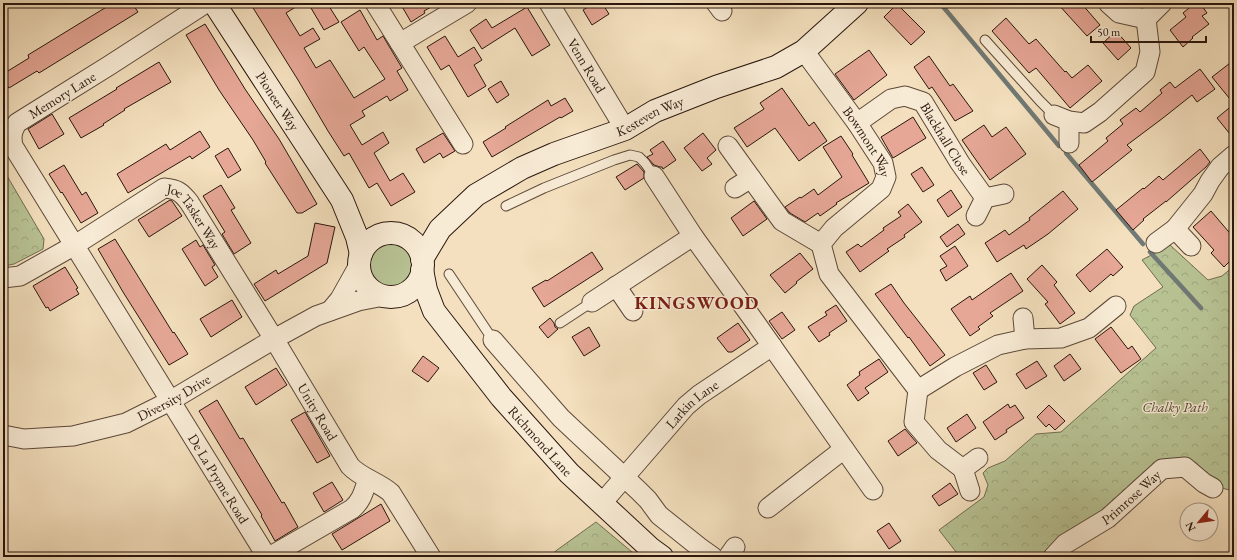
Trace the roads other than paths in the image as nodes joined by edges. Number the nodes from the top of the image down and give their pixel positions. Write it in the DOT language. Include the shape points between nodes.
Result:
graph roads {
  1 [pos="206,3"];
  2 [pos="214,3"];
  3 [pos="375,3"];
  4 [pos="467,3"];
  5 [pos="549,3"];
  6 [pos="858,3"];
  7 [pos="1108,3"];
  8 [pos="1162,3"];
  9 [pos="1146,19"];
  10 [pos="985,40"];
  11 [pos="400,43"];
  12 [pos="804,51"];
  13 [pos="1062,118"];
  14 [pos="857,123"];
  15 [pos="625,129"];
  16 [pos="1069,143"];
  17 [pos="463,144"];
  18 [pos="728,146"];
  19 [pos="1234,155"];
  20 [pos="654,176"];
  21 [pos="751,178"];
  22 [pos="735,188"];
  23 [pos="1004,194"];
  24 [pos="985,198"];
  25 [pos="342,200"];
  26 [pos="506,206"];
  27 [pos="976,216"];
  28 [pos="1175,228"];
  29 [pos="440,229"];
  30 [pos="394,234"];
  31 [pos="693,236"];
  32 [pos="1156,243"];
  33 [pos="821,244"];
  34 [pos="75,245"];
  35 [pos="1191,246"];
  36 [pos="360,259"];
  37 [pos="422,265"];
  38 [pos="449,274"];
  39 [pos="3,278"];
  40 [pos="616,286"];
  41 [pos="390,296"];
  42 [pos="592,302"];
  43 [pos="1116,306"];
  44 [pos="633,310"];
  45 [pos="330,311"];
  46 [pos="434,312"];
  47 [pos="1023,318"];
  48 [pos="560,323"];
  49 [pos="1025,338"];
  50 [pos="274,339"];
  51 [pos="493,340"];
  52 [pos="772,346"];
  53 [pos="918,390"];
  54 [pos="170,401"];
  55 [pos="3,435"];
  56 [pos="844,450"];
  57 [pos="978,458"];
  58 [pos="963,469"];
  59 [pos="625,477"];
  60 [pos="368,479"];
  61 [pos="1213,488"];
  62 [pos="873,490"];
  63 [pos="970,491"];
  64 [pos="602,503"];
  65 [pos="768,508"];
  66 [pos="268,557"];
  67 [pos="431,557"];
  68 [pos="662,557"];
  69 [pos="713,557"];
  70 [pos="1053,557"];
  1 -- 34 [label="street, Memory Lane" via="16,123 11,134 14,146"];
  2 -- 25 [label="street, Pioneer Way"];
  3 -- 11 [label="street"];
  4 -- 11 [label="street"];
  5 -- 15 [label="street, Venn Road"];
  6 -- 12 [label="street, Kesteven Way"];
  7 -- 9 [label="street" via="1119,12"];
  8 -- 9 [label="street"];
  9 -- 13 [label="street" via="1150,52 1145,72 1084,123"];
  10 -- 13 [label="lane" via="1040,101"];
  11 -- 17 [label="street" via="455,116"];
  12 -- 14 [label="street, Bowmont Way"];
  12 -- 15 [label="street, Kesteven Way" via="776,68 716,87 655,111"];
  13 -- 16 [label="street"];
  14 -- 24 [label="street, Blackhall Close" via="891,99 905,96 923,102 960,163"];
  14 -- 33 [label="street, Bowmont Way" via="883,163 886,177 881,189 834,228"];
  15 -- 29 [label="street, Kesteven Way" via="522,168 476,195"];
  18 -- 21 [label="street"];
  19 -- 28 [label="street" via="1220,167 1203,194"];
  20 -- 26 [label="lane" via="639,156 630,155 544,188"];
  20 -- 31 [label="street"];
  21 -- 22 [label="street"];
  21 -- 33 [label="street" via="782,221"];
  23 -- 24 [label="street"];
  24 -- 27 [label="street"];
  25 -- 30 [label="street, Pioneer Way" via="365,219"];
  25 -- 36 [label="street, Pioneer Way" via="357,237"];
  28 -- 32 [label="street"];
  28 -- 35 [label="street"];
  29 -- 30 [label="street"];
  29 -- 37 [label="street, Kesteven Way"];
  30 -- 36 [label="street" via="385,233 374,237 366,244"];
  30 -- 37 [label="street" via="404,236 413,242 419,250"];
  31 -- 40 [label="street"];
  31 -- 52 [label="street"];
  33 -- 53 [label="street" via="829,274"];
  34 -- 39 [label="street" via="20,276"];
  34 -- 50 [label="street, Joe Tasker Way" via="164,188 173,189 189,202"];
  34 -- 54 [label="street, Memory Lane"];
  36 -- 41 [label="street" via="360,275 366,285 374,292"];
  36 -- 45 [label="street" via="340,299"];
  37 -- 41 [label="street" via="419,279 413,287 405,293"];
  37 -- 46 [label="street, Richmond Lane" via="426,290"];
  38 -- 51 [label="lane"];
  40 -- 42 [label="street"];
  40 -- 44 [label="street"];
  41 -- 45 [label="street, Diversity Drive" via="358,301"];
  41 -- 46 [label="street, Richmond Lane"];
  42 -- 48 [label="lane"];
  43 -- 49 [label="street" via="1089,328 1061,338"];
  45 -- 50 [label="street, Diversity Drive"];
  46 -- 64 [label="street, Richmond Lane" via="501,397 569,473"];
  47 -- 49 [label="street"];
  49 -- 53 [label="street" via="998,345"];
  50 -- 54 [label="street, Diversity Drive"];
  50 -- 60 [label="street, Unity Road" via="350,466"];
  51 -- 59 [label="street" via="561,418"];
  52 -- 56 [label="street"];
  52 -- 59 [label="street, Larkin Lane" via="686,406"];
  53 -- 58 [label="street" via="914,422 938,450"];
  54 -- 55 [label="street, Diversity Drive" via="126,423 73,436 24,439"];
  54 -- 66 [label="street, De La Pryme Road"];
  56 -- 62 [label="street"];
  56 -- 65 [label="street"];
  57 -- 58 [label="street"];
  58 -- 63 [label="street"];
  59 -- 64 [label="street, Larkin Lane"];
  59 -- 69 [label="street" via="659,515"];
  60 -- 66 [label="street" via="357,505"];
  60 -- 67 [label="street, Unity Road" via="391,493"];
  61 -- 70 [label="street, Primrose Way" via="1185,467 1162,469 1108,518 1065,544"];
  64 -- 68 [label="street, Richmond Lane"];
}
